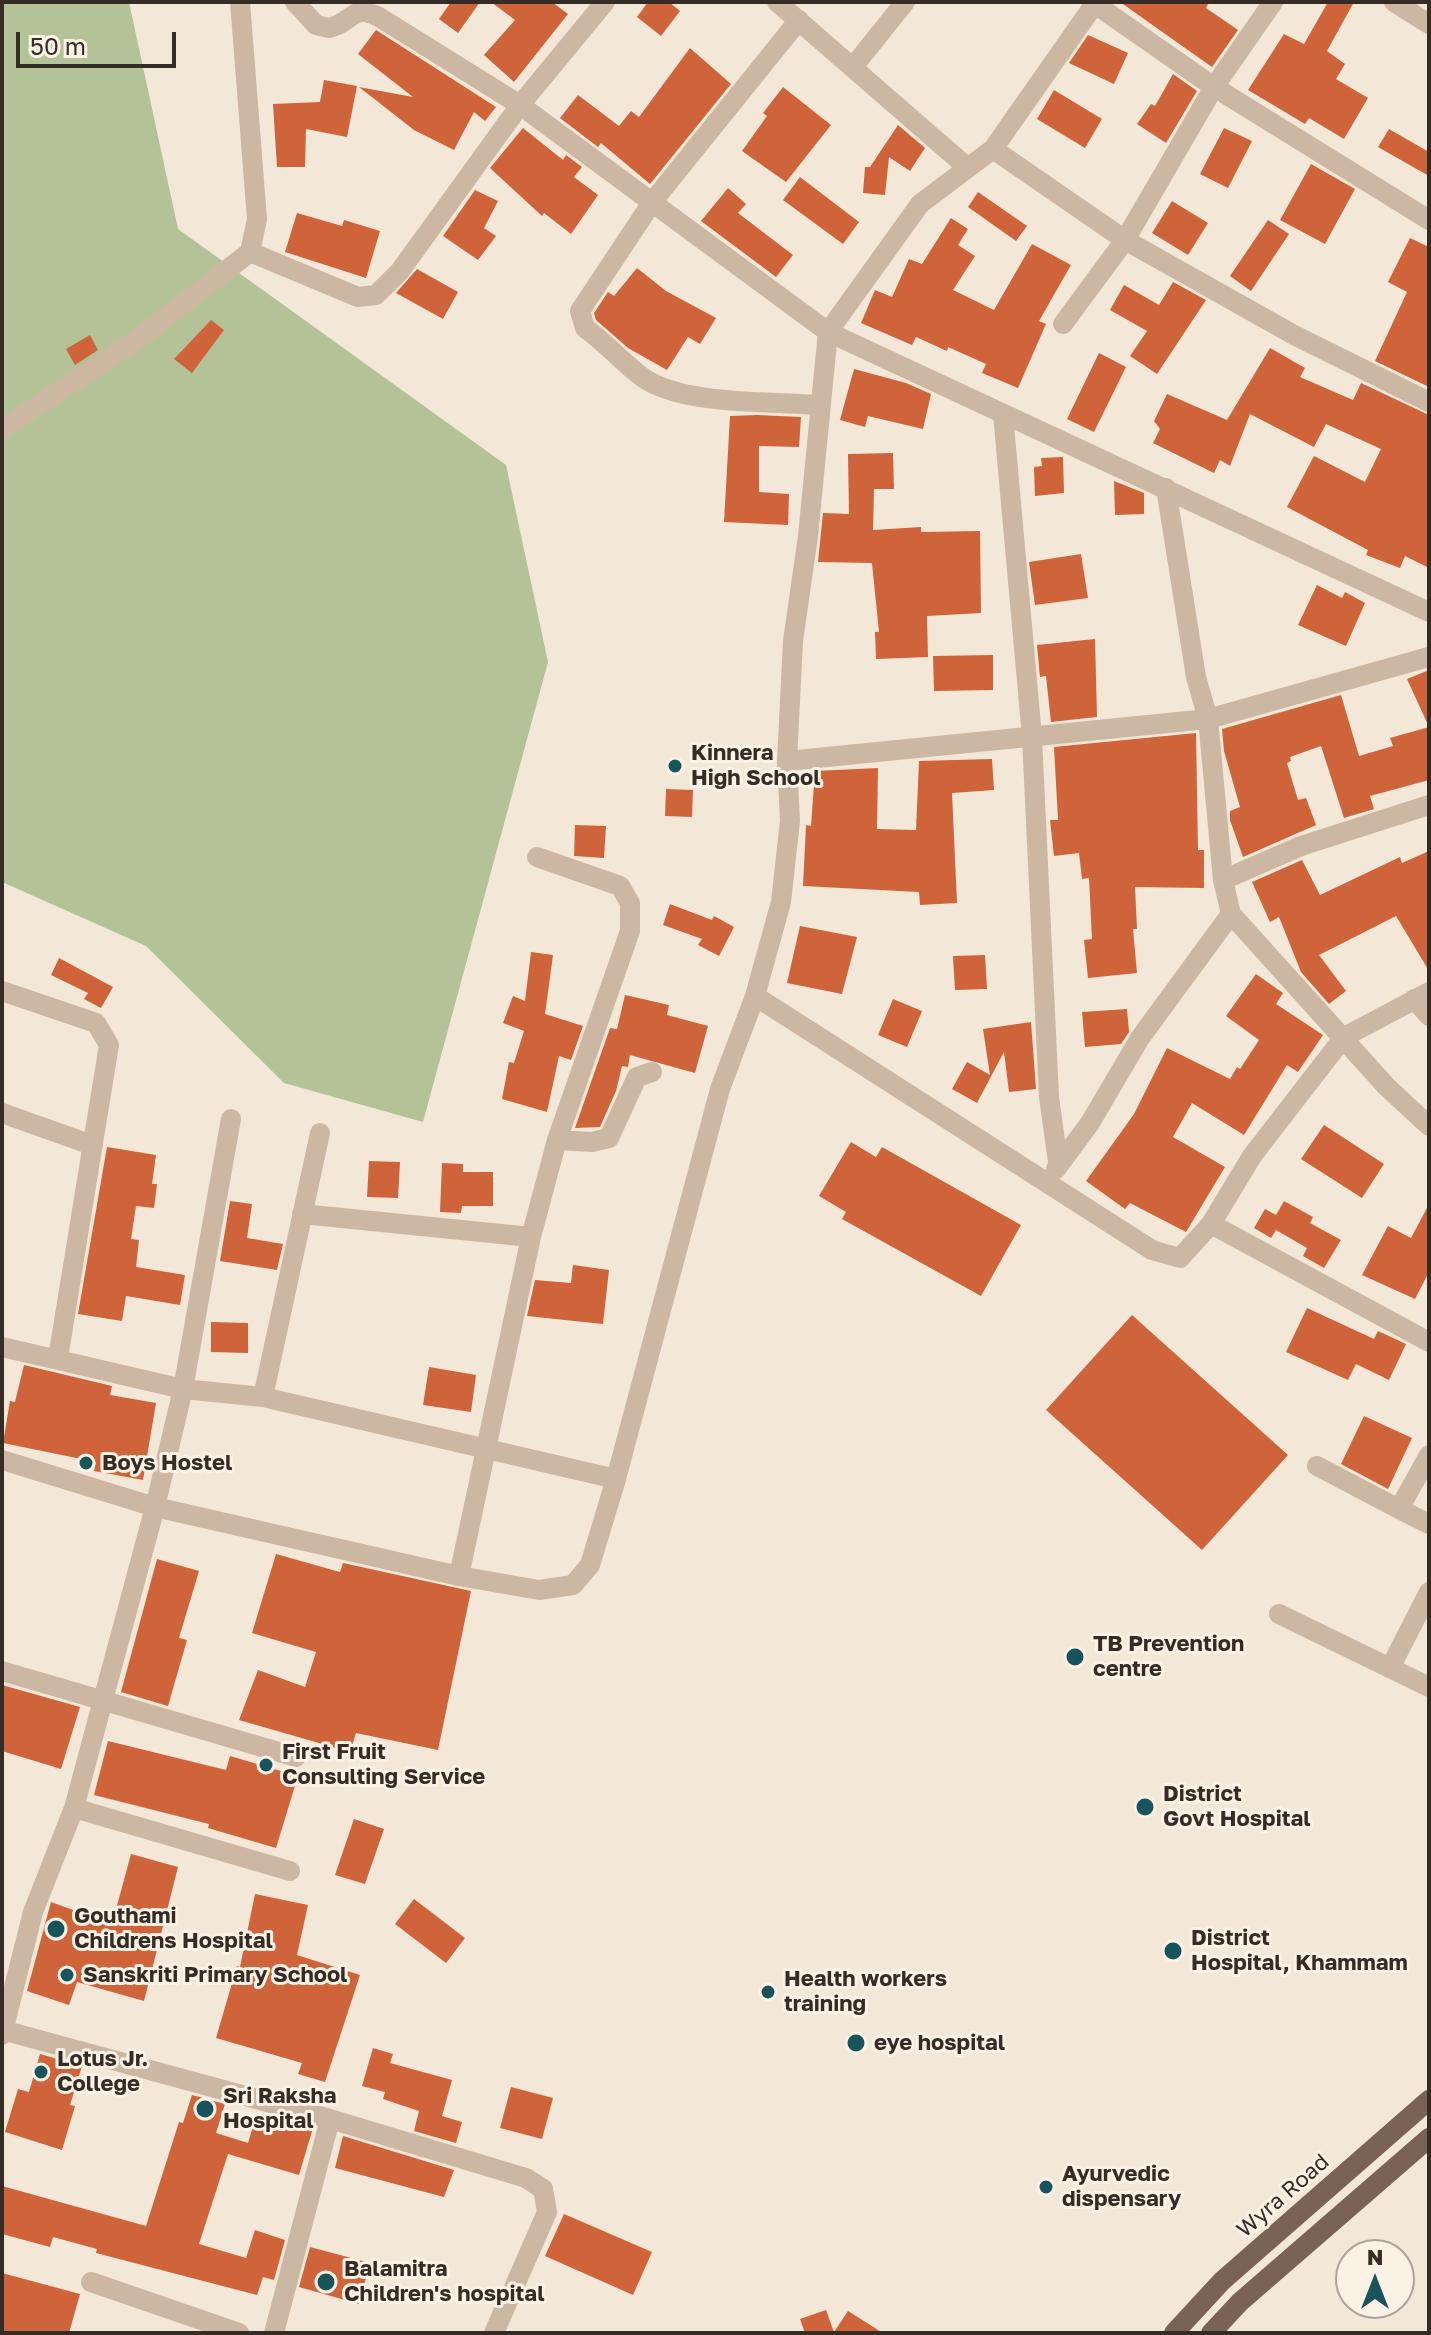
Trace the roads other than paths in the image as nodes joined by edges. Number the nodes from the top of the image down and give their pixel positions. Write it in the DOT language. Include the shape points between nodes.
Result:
graph roads {
  1 [pos="240,2"];
  2 [pos="295,2"];
  3 [pos="605,2"];
  4 [pos="905,2"];
  5 [pos="1273,2"];
  6 [pos="1394,2"];
  7 [pos="1095,3"];
  8 [pos="790,9"];
  9 [pos="1428,22"];
  10 [pos="853,67"];
  11 [pos="1214,87"];
  12 [pos="520,105"];
  13 [pos="993,149"];
  14 [pos="968,168"];
  15 [pos="653,201"];
  16 [pos="1429,220"];
  17 [pos="1125,240"];
  18 [pos="250,252"];
  19 [pos="1063,324"];
  20 [pos="828,332"];
  21 [pos="1429,402"];
  22 [pos="820,405"];
  23 [pos="1003,414"];
  24 [pos="2,429"];
  25 [pos="1166,488"];
  26 [pos="1429,612"];
  27 [pos="1429,657"];
  28 [pos="1208,719"];
  29 [pos="1032,737"];
  30 [pos="787,761"];
  31 [pos="1429,805"];
  32 [pos="537,857"];
  33 [pos="1223,880"];
  34 [pos="1231,914"];
  35 [pos="2,991"];
  36 [pos="1421,995"];
  37 [pos="755,996"];
  38 [pos="1429,1016"];
  39 [pos="1344,1037"];
  40 [pos="652,1072"];
  41 [pos="2,1113"];
  42 [pos="231,1119"];
  43 [pos="1429,1126"];
  44 [pos="320,1133"];
  45 [pos="557,1140"];
  46 [pos="92,1145"];
  47 [pos="1058,1162"];
  48 [pos="1051,1184"];
  49 [pos="302,1214"];
  50 [pos="1211,1224"];
  51 [pos="531,1237"];
  52 [pos="1429,1342"];
  53 [pos="2,1347"];
  54 [pos="58,1358"];
  55 [pos="183,1389"];
  56 [pos="263,1397"];
  57 [pos="489,1450"];
  58 [pos="1429,1455"];
  59 [pos="2,1460"];
  60 [pos="1317,1466"];
  61 [pos="616,1479"];
  62 [pos="155,1507"];
  63 [pos="1399,1509"];
  64 [pos="1429,1524"];
  65 [pos="459,1576"];
  66 [pos="1429,1592"];
  67 [pos="1279,1614"];
  68 [pos="1390,1668"];
  69 [pos="2,1671"];
  70 [pos="1429,1687"];
  71 [pos="103,1700"];
  72 [pos="296,1757"];
  73 [pos="74,1808"];
  74 [pos="290,1871"];
  75 [pos="2,2032"];
  76 [pos="1429,2100"];
  77 [pos="330,2119"];
  78 [pos="1429,2138"];
  79 [pos="91,2282"];
  80 [pos="239,2333"];
  81 [pos="274,2333"];
  82 [pos="494,2333"];
  83 [pos="1174,2333"];
  84 [pos="1211,2333"];
  1 -- 18 [label="street" via="257,219"];
  2 -- 12 [label="street" via="316,25 329,28 366,11"];
  3 -- 12 [label="street"];
  4 -- 10 [label="street"];
  5 -- 11 [label="street"];
  6 -- 9 [label="street"];
  7 -- 11 [label="street"];
  7 -- 13 [label="street"];
  8 -- 10 [label="street"];
  8 -- 15 [label="street"];
  10 -- 14 [label="street"];
  11 -- 16 [label="street"];
  11 -- 17 [label="street"];
  12 -- 15 [label="street"];
  12 -- 18 [label="street" via="400,271 376,295 358,297"];
  13 -- 14 [label="street"];
  13 -- 17 [label="street"];
  14 -- 20 [label="street" via="920,204"];
  15 -- 20 [label="street"];
  15 -- 22 [label="street" via="580,311 585,328 644,378 674,390"];
  17 -- 19 [label="street"];
  17 -- 21 [label="street" via="1294,335"];
  18 -- 24 [label="street" via="134,342"];
  20 -- 22 [label="street"];
  20 -- 23 [label="street"];
  22 -- 30 [label="street" via="793,641"];
  23 -- 25 [label="street"];
  23 -- 29 [label="street"];
  25 -- 26 [label="street"];
  25 -- 28 [label="street" via="1196,677"];
  27 -- 28 [label="street"];
  28 -- 29 [label="street"];
  28 -- 33 [label="street"];
  29 -- 30 [label="street"];
  29 -- 47 [label="street" via="1049,1097"];
  30 -- 37 [label="street" via="790,821 781,902"];
  31 -- 33 [label="street" via="1301,846"];
  32 -- 45 [label="street" via="620,886 630,903 630,931"];
  33 -- 34 [label="street"];
  34 -- 39 [label="street"];
  34 -- 47 [label="street"];
  35 -- 46 [label="street" via="96,1023 105,1033 109,1045"];
  36 -- 38 [label="street"];
  36 -- 39 [label="street"];
  37 -- 48 [label="street"];
  37 -- 61 [label="street" via="720,1089"];
  39 -- 43 [label="street"];
  39 -- 50 [label="street" via="1252,1156"];
  40 -- 45 [label="street" via="637,1077 609,1138"];
  41 -- 46 [label="street"];
  42 -- 55 [label="street"];
  44 -- 49 [label="street"];
  45 -- 51 [label="street"];
  46 -- 54 [label="street"];
  47 -- 48 [label="street"];
  48 -- 50 [label="street" via="1152,1250 1180,1258"];
  49 -- 51 [label="street"];
  49 -- 56 [label="street"];
  50 -- 52 [label="street"];
  51 -- 57 [label="street"];
  53 -- 54 [label="street"];
  54 -- 55 [label="street"];
  55 -- 56 [label="street"];
  55 -- 62 [label="street"];
  56 -- 57 [label="street"];
  57 -- 61 [label="street"];
  57 -- 65 [label="street"];
  58 -- 63 [label="street"];
  59 -- 62 [label="street"];
  60 -- 63 [label="street"];
  61 -- 65 [label="street" via="590,1565 573,1585 539,1590"];
  62 -- 65 [label="street"];
  62 -- 71 [label="street"];
  63 -- 64 [label="street"];
  66 -- 68 [label="street"];
  67 -- 68 [label="street"];
  68 -- 70 [label="street"];
  69 -- 71 [label="street"];
  71 -- 72 [label="street"];
  71 -- 73 [label="street"];
  73 -- 74 [label="street"];
  73 -- 75 [label="street" via="33,1912"];
  75 -- 77 [label="street"];
  76 -- 83 [label="main road, Wyra Road" via="1222,2281"];
  77 -- 81 [label="street"];
  77 -- 82 [label="street" via="526,2178 543,2189 547,2212"];
  78 -- 84 [label="main road"];
  79 -- 80 [label="street"];
}
